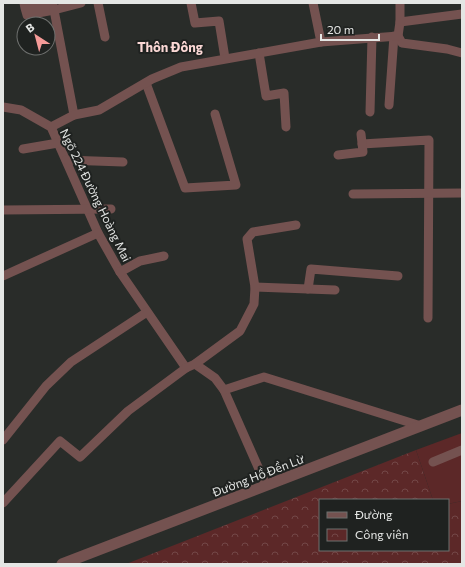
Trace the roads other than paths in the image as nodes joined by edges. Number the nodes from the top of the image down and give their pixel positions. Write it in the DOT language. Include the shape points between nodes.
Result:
graph roads {
  1 [pos="81,3"];
  2 [pos="98,3"];
  3 [pos="191,3"];
  4 [pos="313,3"];
  5 [pos="400,3"];
  6 [pos="25,5"];
  7 [pos="54,10"];
  8 [pos="462,14"];
  9 [pos="400,22"];
  10 [pos="396,36"];
  11 [pos="372,37"];
  12 [pos="105,38"];
  13 [pos="321,42"];
  14 [pos="462,52"];
  15 [pos="259,53"];
  16 [pos="225,58"];
  17 [pos="146,83"];
  18 [pos="389,105"];
  19 [pos="3,107"];
  20 [pos="370,112"];
  21 [pos="215,114"];
  22 [pos="74,115"];
  23 [pos="51,127"];
  24 [pos="286,127"];
  25 [pos="361,134"];
  26 [pos="58,143"];
  27 [pos="362,144"];
  28 [pos="23,149"];
  29 [pos="338,155"];
  30 [pos="66,160"];
  31 [pos="123,162"];
  32 [pos="428,193"];
  33 [pos="462,193"];
  34 [pos="353,194"];
  35 [pos="88,209"];
  36 [pos="111,209"];
  37 [pos="3,210"];
  38 [pos="296,225"];
  39 [pos="98,233"];
  40 [pos="164,256"];
  41 [pos="120,272"];
  42 [pos="3,276"];
  43 [pos="398,276"];
  44 [pos="255,287"];
  45 [pos="308,289"];
  46 [pos="335,290"];
  47 [pos="146,312"];
  48 [pos="428,318"];
  49 [pos="195,364"];
  50 [pos="186,368"];
  51 [pos="224,390"];
  52 [pos="462,410"];
  53 [pos="421,426"];
  54 [pos="3,440"];
  55 [pos="462,450"];
  56 [pos="433,462"];
  57 [pos="266,486"];
  58 [pos="3,503"];
  59 [pos="62,564"];
  1 -- 7 [label="lane"];
  2 -- 12 [label="lane"];
  3 -- 16 [label="lane" via="195,23 219,21"];
  4 -- 13 [label="lane"];
  5 -- 9 [label="lane"];
  6 -- 7 [label="lane" via="52,3"];
  7 -- 22 [label="lane"];
  8 -- 9 [label="lane"];
  9 -- 10 [label="lane"];
  10 -- 11 [label="lane"];
  10 -- 14 [label="lane" via="402,43"];
  10 -- 18 [label="lane"];
  11 -- 13 [label="lane"];
  11 -- 20 [label="lane"];
  13 -- 15 [label="lane"];
  15 -- 16 [label="lane"];
  15 -- 24 [label="lane" via="266,96 284,93"];
  16 -- 17 [label="lane" via="181,67"];
  17 -- 21 [label="lane" via="185,188 236,185"];
  17 -- 22 [label="lane" via="99,110"];
  19 -- 23 [label="lane, Ngõ 224 Đường Hoàng Mai" via="20,110"];
  22 -- 23 [label="lane"];
  23 -- 26 [label="lane, Ngõ 224 Đường Hoàng Mai"];
  25 -- 27 [label="lane"];
  26 -- 28 [label="lane"];
  26 -- 30 [label="lane, Ngõ 224 Đường Hoàng Mai"];
  27 -- 29 [label="lane" via="363,152"];
  27 -- 32 [label="lane" via="429,140"];
  30 -- 31 [label="lane"];
  30 -- 35 [label="lane, Ngõ 224 Đường Hoàng Mai"];
  32 -- 33 [label="lane"];
  32 -- 34 [label="lane"];
  32 -- 48 [label="lane"];
  35 -- 36 [label="lane"];
  35 -- 37 [label="lane"];
  35 -- 39 [label="lane, Ngõ 224 Đường Hoàng Mai"];
  38 -- 44 [label="lane" via="253,232 247,239"];
  39 -- 41 [label="lane, Ngõ 224 Đường Hoàng Mai"];
  39 -- 42 [label="lane"];
  40 -- 41 [label="lane" via="140,261"];
  41 -- 47 [label="lane, Ngõ 224 Đường Hoàng Mai"];
  43 -- 45 [label="lane" via="311,268"];
  44 -- 45 [label="lane"];
  44 -- 49 [label="lane" via="254,304 240,331"];
  45 -- 46 [label="lane"];
  47 -- 50 [label="lane, Ngõ 224 Đường Hoàng Mai"];
  47 -- 54 [label="lane" via="71,362 46,386"];
  49 -- 50 [label="lane"];
  49 -- 51 [label="lane" via="215,378"];
  50 -- 58 [label="lane" via="128,411 80,457 60,441"];
  51 -- 53 [label="lane" via="264,377"];
  51 -- 57 [label="lane"];
  52 -- 53 [label="street, Đường Hồ Đền Lừ"];
  53 -- 57 [label="street, Đường Hồ Đền Lừ"];
  55 -- 56 [label="lane"];
  57 -- 59 [label="street, Đường Hồ Đền Lừ"];
}
